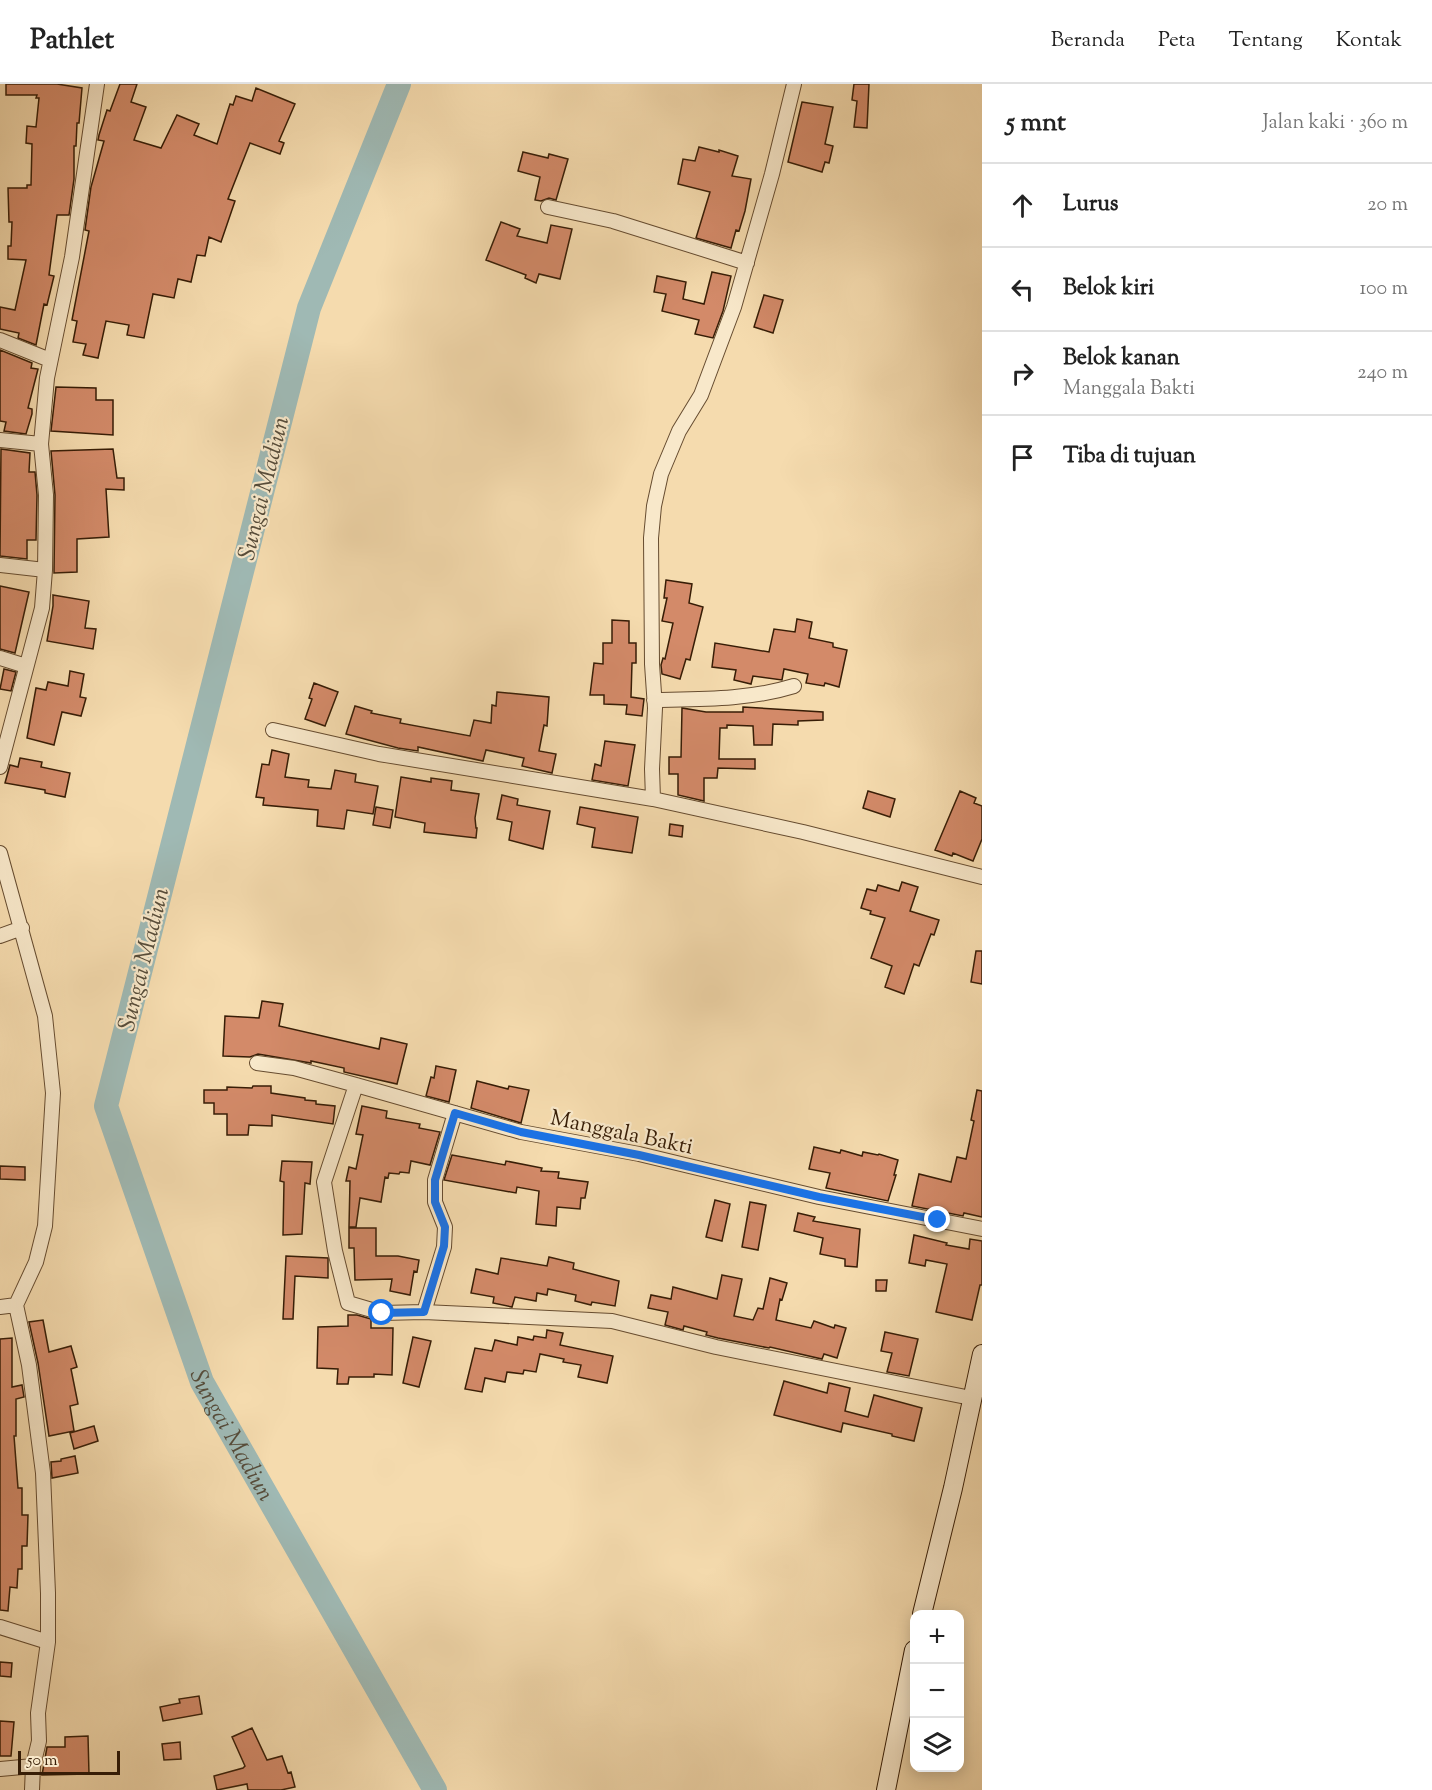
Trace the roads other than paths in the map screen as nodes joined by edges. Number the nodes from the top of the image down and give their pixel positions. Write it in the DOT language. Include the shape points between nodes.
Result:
graph roads {
  1 [pos="97,84"];
  2 [pos="794,84"];
  3 [pos="548,207"];
  4 [pos="747,263"];
  5 [pos="0,340"];
  6 [pos="50,360"];
  7 [pos="0,440"];
  8 [pos="41,444"];
  9 [pos="0,565"];
  10 [pos="45,570"];
  11 [pos="0,658"];
  12 [pos="26,666"];
  13 [pos="794,686"];
  14 [pos="654,700"];
  15 [pos="273,729"];
  16 [pos="0,767"];
  17 [pos="653,799"];
  18 [pos="0,853"];
  19 [pos="982,877"];
  20 [pos="22,928"];
  21 [pos="0,936"];
  22 [pos="257,1063"];
  23 [pos="356,1084"];
  24 [pos="455,1113"];
  25 [pos="982,1229"];
  26 [pos="16,1305"];
  27 [pos="0,1307"];
  28 [pos="424,1312"];
  29 [pos="982,1354"];
  30 [pos="971,1398"];
  31 [pos="923,1610"];
  32 [pos="0,1627"];
  33 [pos="48,1642"];
  34 [pos="912,1664"];
  35 [pos="33,1766"];
  36 [pos="0,1769"];
  37 [pos="32,1790"];
  38 [pos="886,1790"];
  1 -- 6 [label="street" via="72,257"];
  2 -- 4 [label="street"];
  3 -- 4 [label="street" via="613,221"];
  4 -- 14 [label="street" via="719,349 701,395 679,431 654,506"];
  5 -- 6 [label="street"];
  6 -- 8 [label="street"];
  7 -- 8 [label="street"];
  8 -- 10 [label="street" via="46,495"];
  9 -- 10 [label="street"];
  10 -- 12 [label="street" via="42,608"];
  11 -- 12 [label="street"];
  12 -- 16 [label="street"];
  13 -- 14 [label="street" via="719,698"];
  14 -- 17 [label="street"];
  15 -- 17 [label="street" via="379,754"];
  17 -- 19 [label="street"];
  18 -- 20 [label="street"];
  20 -- 21 [label="street"];
  20 -- 26 [label="street" via="45,1016 53,1093 45,1226 36,1262"];
  22 -- 23 [label="street, Manggala Bakti"];
  23 -- 24 [label="street, Manggala Bakti"];
  23 -- 28 [label="street" via="324,1182 345,1295 348,1303 382,1313"];
  24 -- 25 [label="street, Manggala Bakti" via="521,1132"];
  24 -- 28 [label="street" via="435,1180 435,1202 445,1227 444,1246"];
  26 -- 27 [label="street"];
  26 -- 33 [label="street" via="29,1365 43,1473"];
  28 -- 30 [label="street" via="612,1322"];
  29 -- 30 [label="street"];
  30 -- 31 [label="street"];
  32 -- 33 [label="street"];
  33 -- 35 [label="street"];
  34 -- 38 [label="street"];
  35 -- 36 [label="street"];
  35 -- 37 [label="street"];
}
